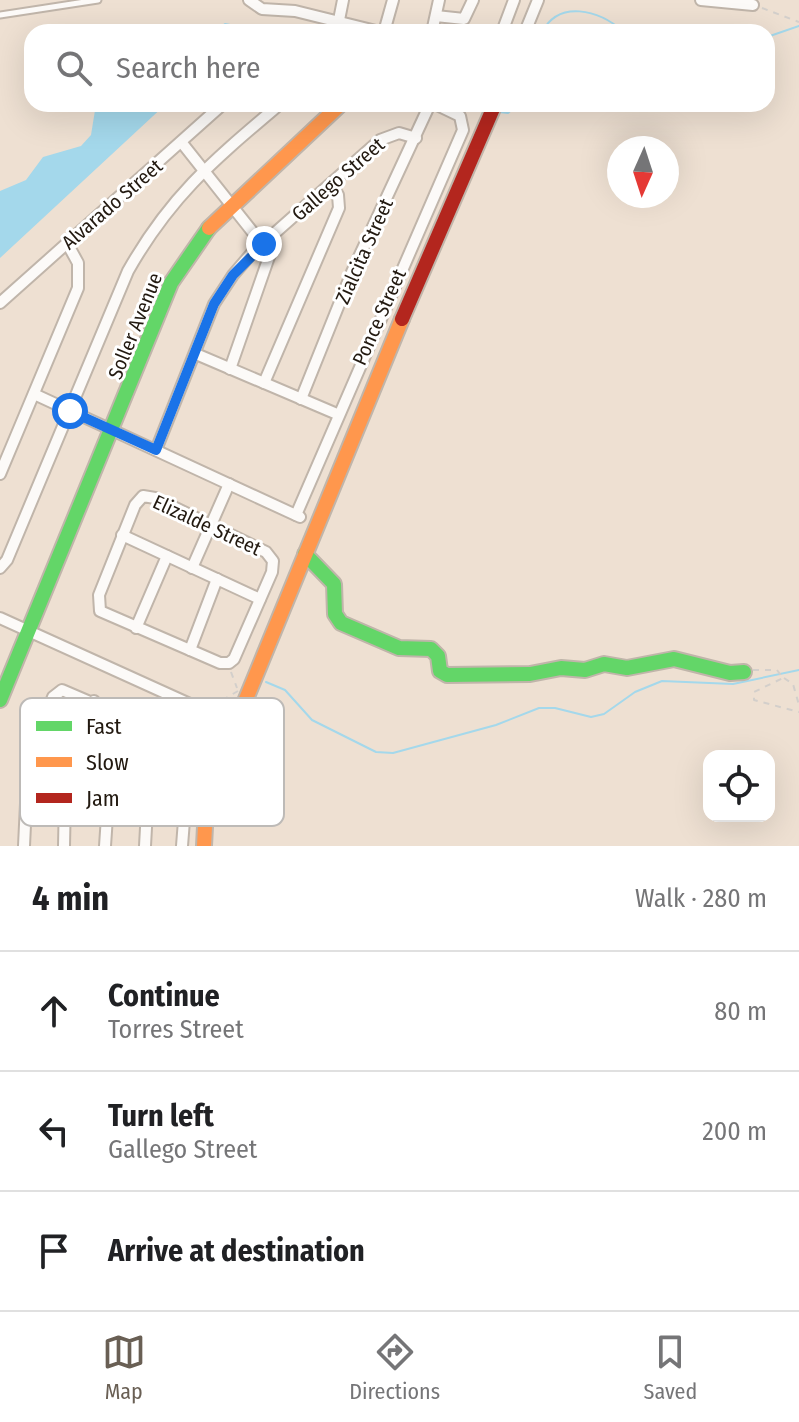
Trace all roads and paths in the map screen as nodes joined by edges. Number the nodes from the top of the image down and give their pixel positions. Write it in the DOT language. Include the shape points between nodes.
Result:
graph roads {
  1 [pos="98,0"];
  2 [pos="249,0"];
  3 [pos="343,0"];
  4 [pos="393,0"];
  5 [pos="439,0"];
  6 [pos="473,0"];
  7 [pos="514,0"];
  8 [pos="538,0"];
  9 [pos="701,0"];
  10 [pos="753,5"];
  11 [pos="296,6"];
  12 [pos="0,15"];
  13 [pos="436,16"];
  14 [pos="339,20"];
  15 [pos="799,22"];
  16 [pos="353,24"];
  17 [pos="385,24"];
  18 [pos="434,24"];
  19 [pos="505,24"];
  20 [pos="528,24"];
  21 [pos="215,112"];
  22 [pos="271,112"];
  23 [pos="332,112"];
  24 [pos="428,112"];
  25 [pos="455,112"];
  26 [pos="491,112"];
  27 [pos="416,138"];
  28 [pos="182,143"];
  29 [pos="204,169"];
  30 [pos="331,184"];
  31 [pos="232,202"];
  32 [pos="67,243"];
  33 [pos="264,244"];
  34 [pos="0,303"];
  35 [pos="196,354"];
  36 [pos="230,369"];
  37 [pos="264,383"];
  38 [pos="34,394"];
  39 [pos="301,399"];
  40 [pos="70,411"];
  41 [pos="337,414"];
  42 [pos="114,431"];
  43 [pos="156,450"];
  44 [pos="0,474"];
  45 [pos="229,484"];
  46 [pos="210,525"];
  47 [pos="122,535"];
  48 [pos="305,554"];
  49 [pos="167,556"];
  50 [pos="0,568"];
  51 [pos="192,568"];
  52 [pos="217,579"];
  53 [pos="260,599"];
  54 [pos="0,618"];
  55 [pos="136,628"];
  56 [pos="30,631"];
  57 [pos="190,650"];
  58 [pos="229,663"];
  59 [pos="744,672"];
  60 [pos="783,678"];
  61 [pos="239,691"];
  62 [pos="55,698"];
  63 [pos="83,698"];
  64 [pos="177,698"];
  65 [pos="246,698"];
  66 [pos="0,700"];
  67 [pos="799,705"];
  68 [pos="799,712"];
  69 [pos="25,826"];
  70 [pos="65,826"];
  71 [pos="106,826"];
  72 [pos="146,826"];
  73 [pos="184,826"];
  74 [pos="206,826"];
  75 [pos="24,846"];
  76 [pos="64,846"];
  77 [pos="105,846"];
  78 [pos="145,846"];
  79 [pos="182,846"];
  80 [pos="204,846"];
  1 -- 12 [label="lane"];
  2 -- 11 [label="street" via="262,9"];
  3 -- 14 [label="street"];
  4 -- 17 [label="street"];
  5 -- 13 [label="street"];
  6 -- 13 [label="street" via="464,19"];
  7 -- 19 [label="street"];
  8 -- 20 [label="street"];
  9 -- 10 [label="street"];
  10 -- 15 [label="path"];
  11 -- 14 [label="street"];
  13 -- 18 [label="street"];
  14 -- 16 [label="street"];
  21 -- 28 [label="street, Alvarado Street"];
  22 -- 29 [label="street"];
  23 -- 31 [label="street, Soller Avenue"];
  24 -- 27 [label="street, Zialcita Street"];
  25 -- 41 [label="street, Ponce Street" via="463,130"];
  26 -- 48 [label="street"];
  27 -- 30 [label="street, Gallego Street" via="399,133 384,137"];
  27 -- 39 [label="street, Zialcita Street" via="352,272"];
  28 -- 29 [label="street"];
  28 -- 32 [label="street, Alvarado Street"];
  29 -- 31 [label="street"];
  29 -- 40 [label="street" via="150,232 128,271"];
  30 -- 33 [label="street, Gallego Street"];
  30 -- 37 [label="street" via="339,208"];
  31 -- 33 [label="street"];
  31 -- 42 [label="street, Soller Avenue" via="171,283"];
  32 -- 34 [label="street, Alvarado Street"];
  32 -- 38 [label="street" via="80,270 78,288"];
  33 -- 35 [label="street, Gallego Street" via="222,290"];
  33 -- 36 [label="street" via="270,259"];
  35 -- 36 [label="street"];
  35 -- 43 [label="street, Gallego Street"];
  36 -- 37 [label="street"];
  37 -- 39 [label="street"];
  38 -- 40 [label="street"];
  38 -- 44 [label="street"];
  39 -- 41 [label="street"];
  40 -- 42 [label="street"];
  40 -- 50 [label="street"];
  41 -- 45 [label="street, Ponce Street" via="299,517"];
  42 -- 43 [label="street"];
  42 -- 56 [label="street, Soller Avenue"];
  43 -- 45 [label="street"];
  45 -- 46 [label="street"];
  46 -- 47 [label="street, Elizalde Street" via="143,496"];
  46 -- 51 [label="street"];
  46 -- 53 [label="street, Elizalde Street" via="270,556 272,572"];
  47 -- 49 [label="street"];
  47 -- 55 [label="street, Elizalde Street" via="98,606"];
  48 -- 59 [label="street" via="334,584 335,614 341,623 399,648 431,649 447,675 530,674 609,664 627,668 674,659"];
  48 -- 65 [label="street"];
  49 -- 51 [label="street"];
  49 -- 55 [label="street"];
  51 -- 52 [label="street"];
  52 -- 53 [label="street"];
  52 -- 57 [label="street"];
  53 -- 58 [label="street, Elizalde Street"];
  54 -- 56 [label="street"];
  55 -- 57 [label="street, Elizalde Street"];
  56 -- 64 [label="street"];
  56 -- 66 [label="street, Soller Avenue"];
  57 -- 58 [label="street, Elizalde Street"];
  58 -- 61 [label="path"];
  59 -- 60 [label="path" via="766,668"];
  60 -- 67 [label="path" via="793,684"];
  60 -- 68 [label="path" via="752,697"];
  62 -- 63 [label="street" via="58,691"];
  69 -- 75 [label="street"];
  70 -- 76 [label="street"];
  71 -- 77 [label="street"];
  72 -- 78 [label="street"];
  73 -- 79 [label="street"];
  74 -- 80 [label="street"];
}
